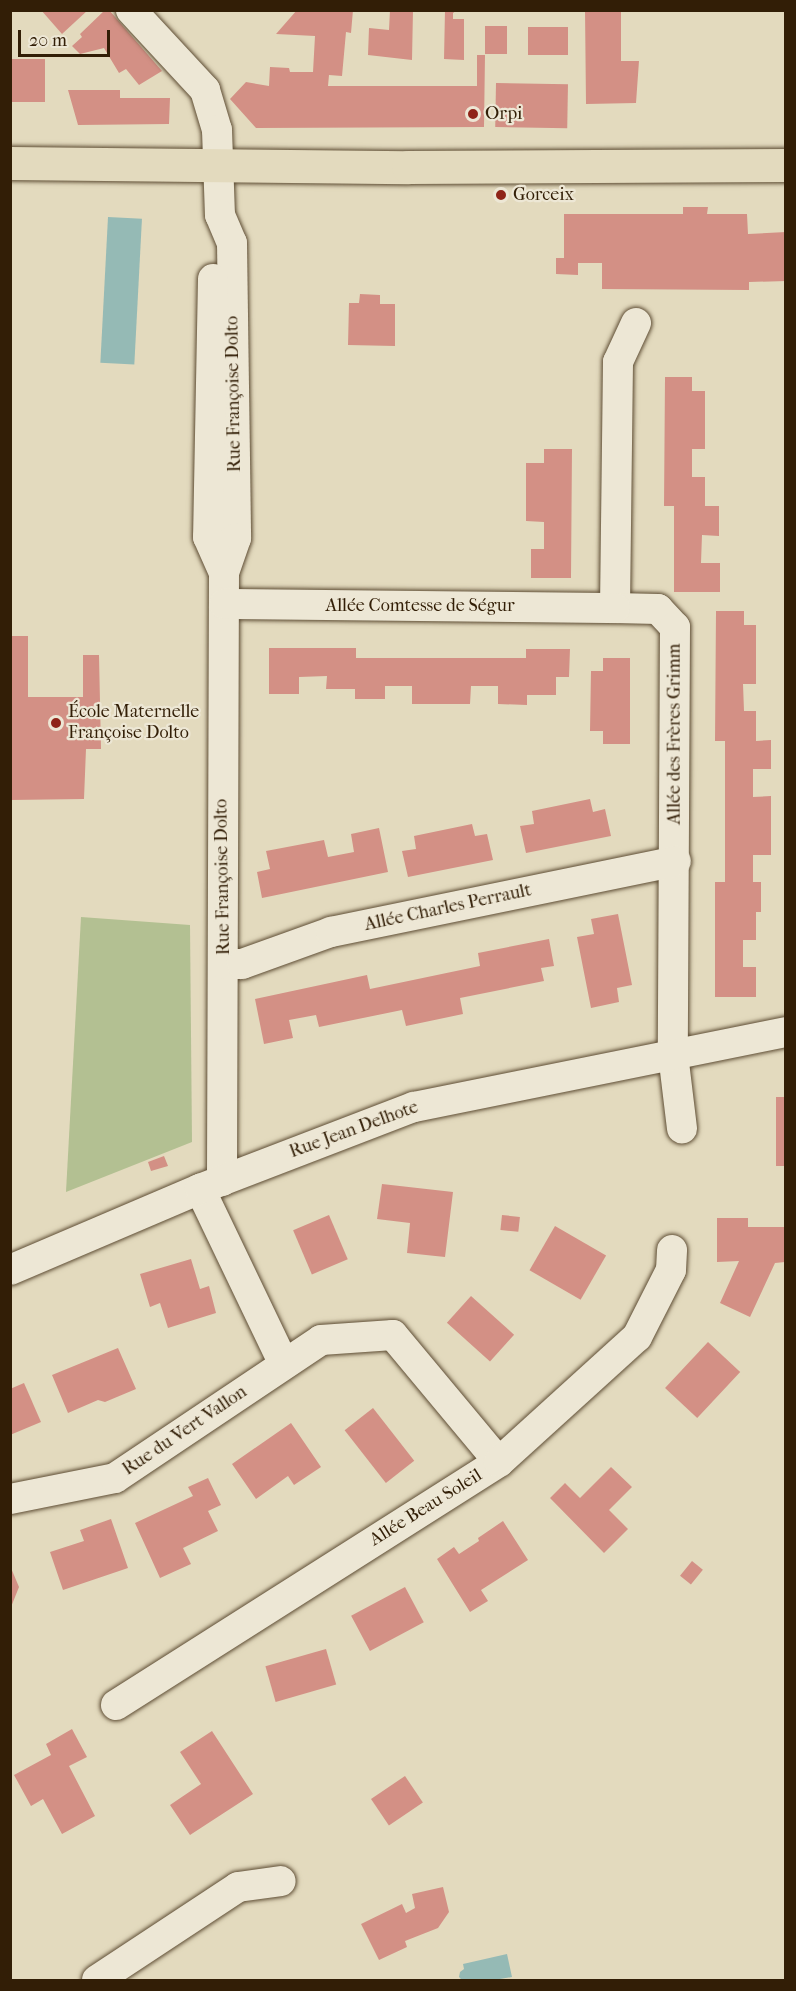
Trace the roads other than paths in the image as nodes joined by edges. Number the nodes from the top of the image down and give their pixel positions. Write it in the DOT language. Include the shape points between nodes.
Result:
graph roads {
  1 [pos="131,10"];
  2 [pos="10,163"];
  3 [pos="219,165"];
  4 [pos="786,165"];
  5 [pos="636,323"];
  6 [pos="224,604"];
  7 [pos="615,608"];
  8 [pos="676,861"];
  9 [pos="224,964"];
  10 [pos="786,1032"];
  11 [pos="674,1054"];
  12 [pos="682,1128"];
  13 [pos="211,1185"];
  14 [pos="672,1250"];
  15 [pos="10,1270"];
  16 [pos="284,1364"];
  17 [pos="499,1462"];
  18 [pos="10,1499"];
  19 [pos="116,1705"];
  20 [pos="281,1881"];
  21 [pos="97,1980"];
  1 -- 3 [label="street, Rue Françoise Dolto" via="205,90 217,130"];
  2 -- 3 [label="main road"];
  3 -- 4 [label="main road"];
  3 -- 6 [label="street, Rue Françoise Dolto" via="220,215 213,262 208,537 224,573"];
  5 -- 7 [label="street" via="618,362"];
  6 -- 7 [label="street, Allée Comtesse de Ségur"];
  6 -- 9 [label="street, Rue Françoise Dolto"];
  7 -- 8 [label="street, Allée des Frères Grimm" via="658,609 675,627"];
  8 -- 9 [label="street, Allée Charles Perrault" via="331,932 242,964"];
  8 -- 11 [label="street, Allée des Frères Grimm"];
  9 -- 13 [label="street, Rue Françoise Dolto"];
  10 -- 11 [label="street, Rue Jean Delhote"];
  11 -- 12 [label="street"];
  11 -- 13 [label="street, Rue Jean Delhote" via="414,1107"];
  13 -- 15 [label="street, Rue Jean Delhote"];
  13 -- 16 [label="street"];
  14 -- 17 [label="street, Allée Beau Soleil" via="671,1270 637,1337"];
  16 -- 17 [label="street, Rue du Vert Vallon" via="321,1340 393,1335"];
  16 -- 18 [label="street, Rue du Vert Vallon" via="115,1478"];
  17 -- 19 [label="street, Allée Beau Soleil"];
  20 -- 21 [label="street" via="238,1887"];
}
